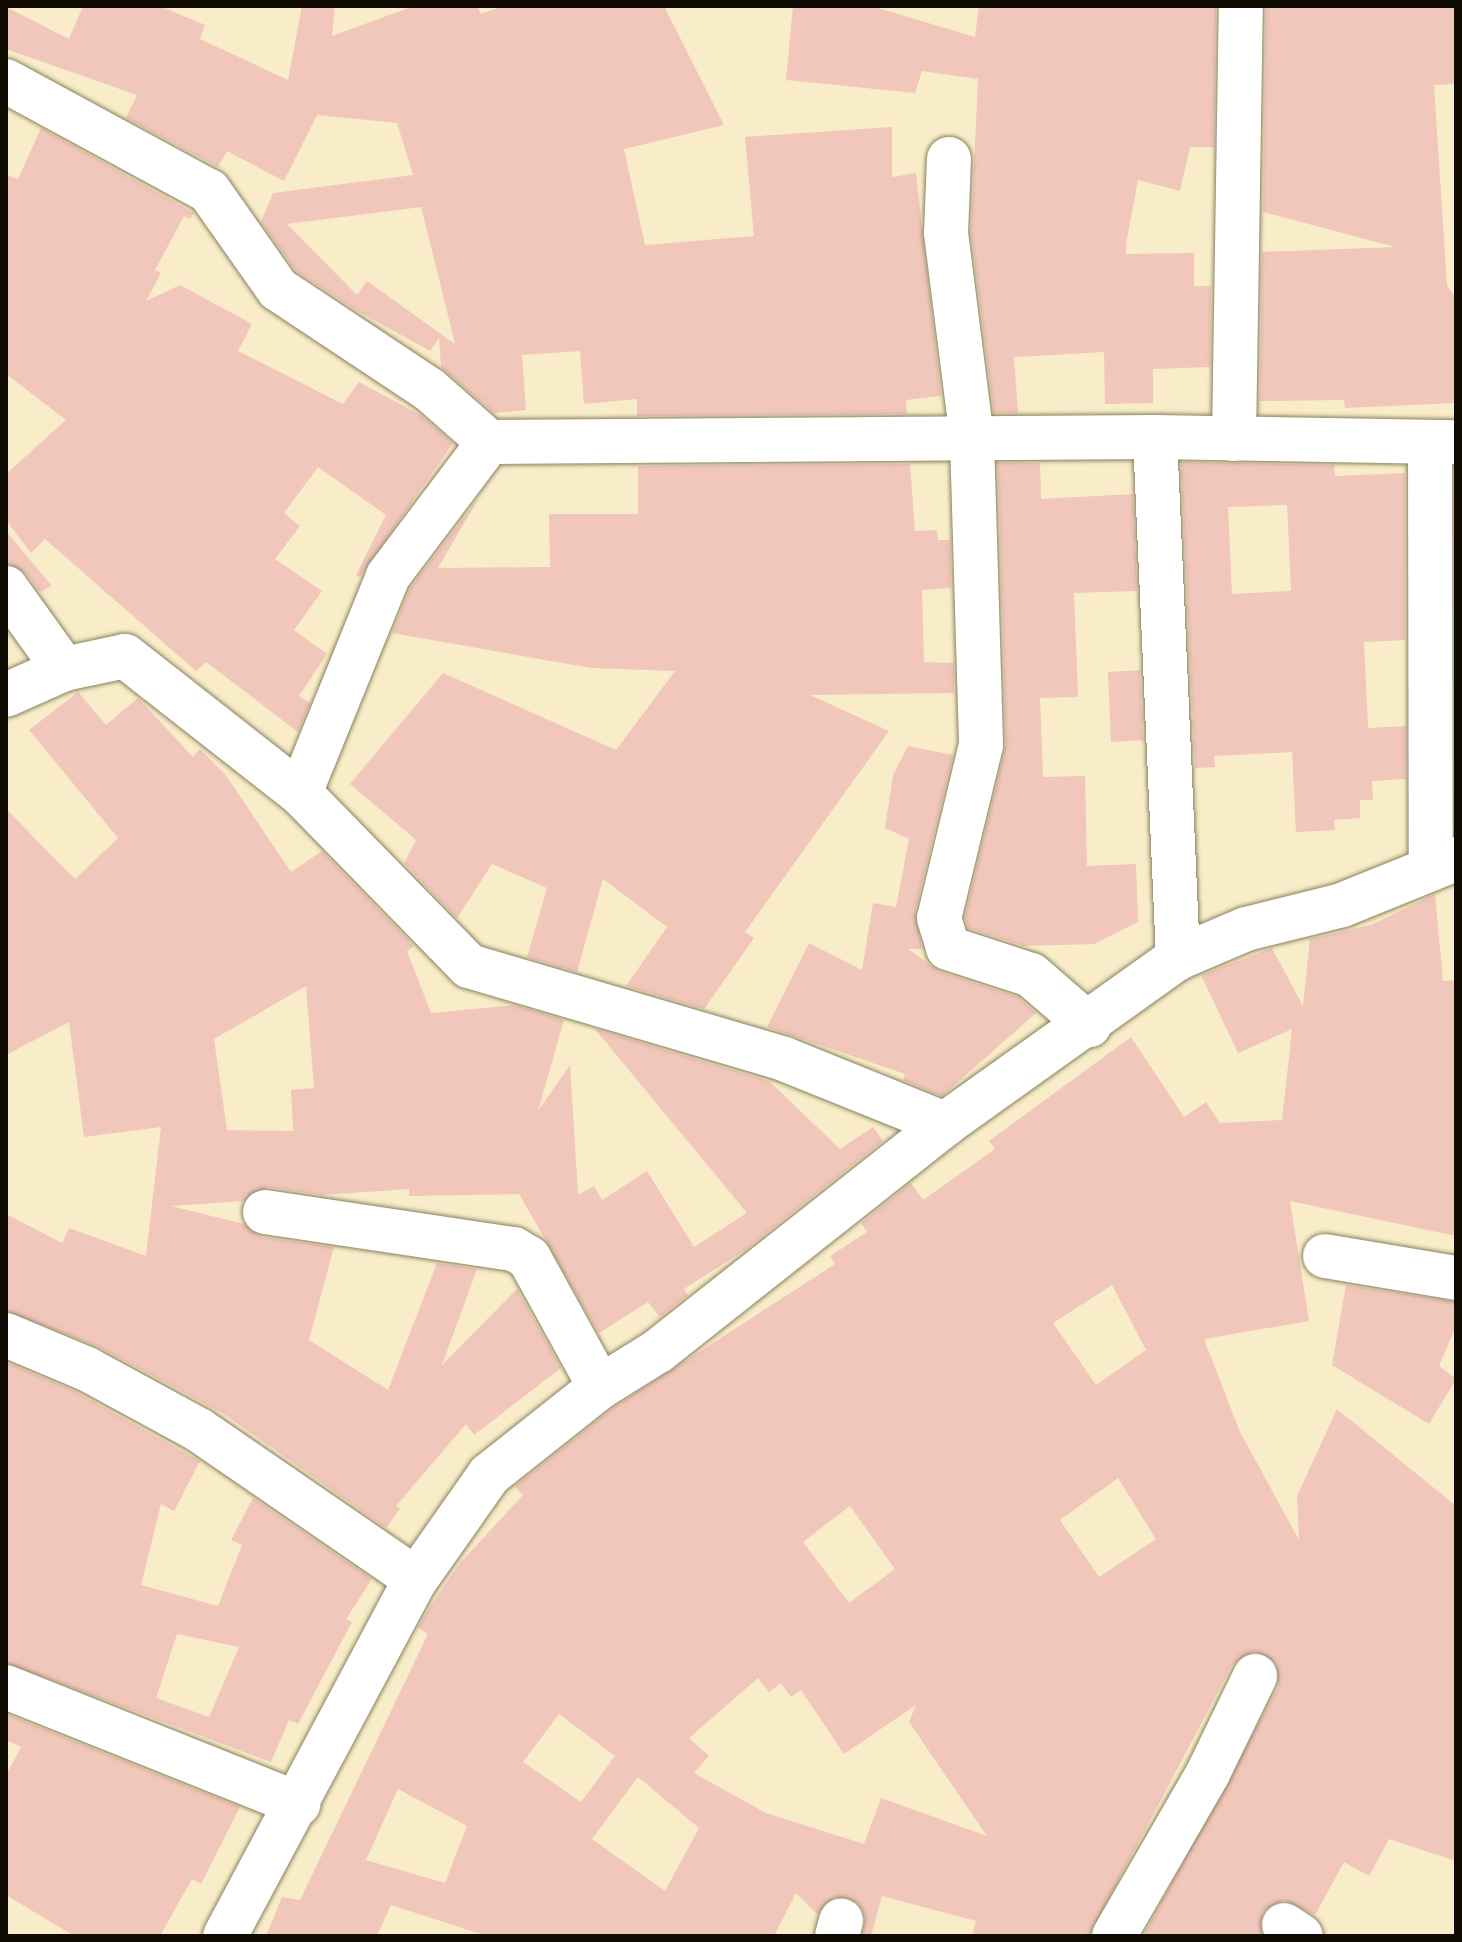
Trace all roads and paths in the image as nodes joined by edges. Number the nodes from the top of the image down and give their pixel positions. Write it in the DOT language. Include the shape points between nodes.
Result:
graph roads {
  1 [pos="1241,6"];
  2 [pos="6,81"];
  3 [pos="949,159"];
  4 [pos="1155,437"];
  5 [pos="972,439"];
  6 [pos="1234,439"];
  7 [pos="489,442"];
  8 [pos="1443,444"];
  9 [pos="6,588"];
  10 [pos="64,669"];
  11 [pos="6,695"];
  12 [pos="300,793"];
  13 [pos="1444,862"];
  14 [pos="1178,958"];
  15 [pos="1089,1025"];
  16 [pos="945,1124"];
  17 [pos="265,1212"];
  18 [pos="1325,1256"];
  19 [pos="1456,1278"];
  20 [pos="6,1335"];
  21 [pos="600,1387"];
  22 [pos="416,1579"];
  23 [pos="1255,1676"];
  24 [pos="6,1687"];
  25 [pos="299,1804"];
  26 [pos="225,1936"];
  27 [pos="1114,1936"];
  1 -- 6 [label="street"];
  2 -- 7 [label="street" via="209,191 278,289 430,390"];
  3 -- 5 [label="street" via="946,233"];
  4 -- 5 [label="street"];
  4 -- 6 [label="street"];
  4 -- 14 [label="street"];
  5 -- 7 [label="street"];
  5 -- 15 [label="street" via="981,745 939,918 948,948 1031,975"];
  6 -- 8 [label="street"];
  7 -- 12 [label="street" via="388,576"];
  8 -- 13 [label="street"];
  9 -- 10 [label="street"];
  10 -- 11 [label="street"];
  10 -- 12 [label="street" via="125,656"];
  12 -- 16 [label="street" via="469,966 784,1059"];
  13 -- 14 [label="street" via="1342,905 1246,929"];
  14 -- 15 [label="street"];
  15 -- 16 [label="street"];
  16 -- 21 [label="street" via="658,1351"];
  17 -- 21 [label="street" via="514,1249 529,1258"];
  18 -- 19 [label="street"];
  20 -- 22 [label="street" via="87,1369 199,1430"];
  21 -- 22 [label="street" via="489,1475"];
  22 -- 25 [label="street"];
  23 -- 27 [label="street" via="1208,1773"];
  24 -- 25 [label="street"];
  25 -- 26 [label="street"];
}
